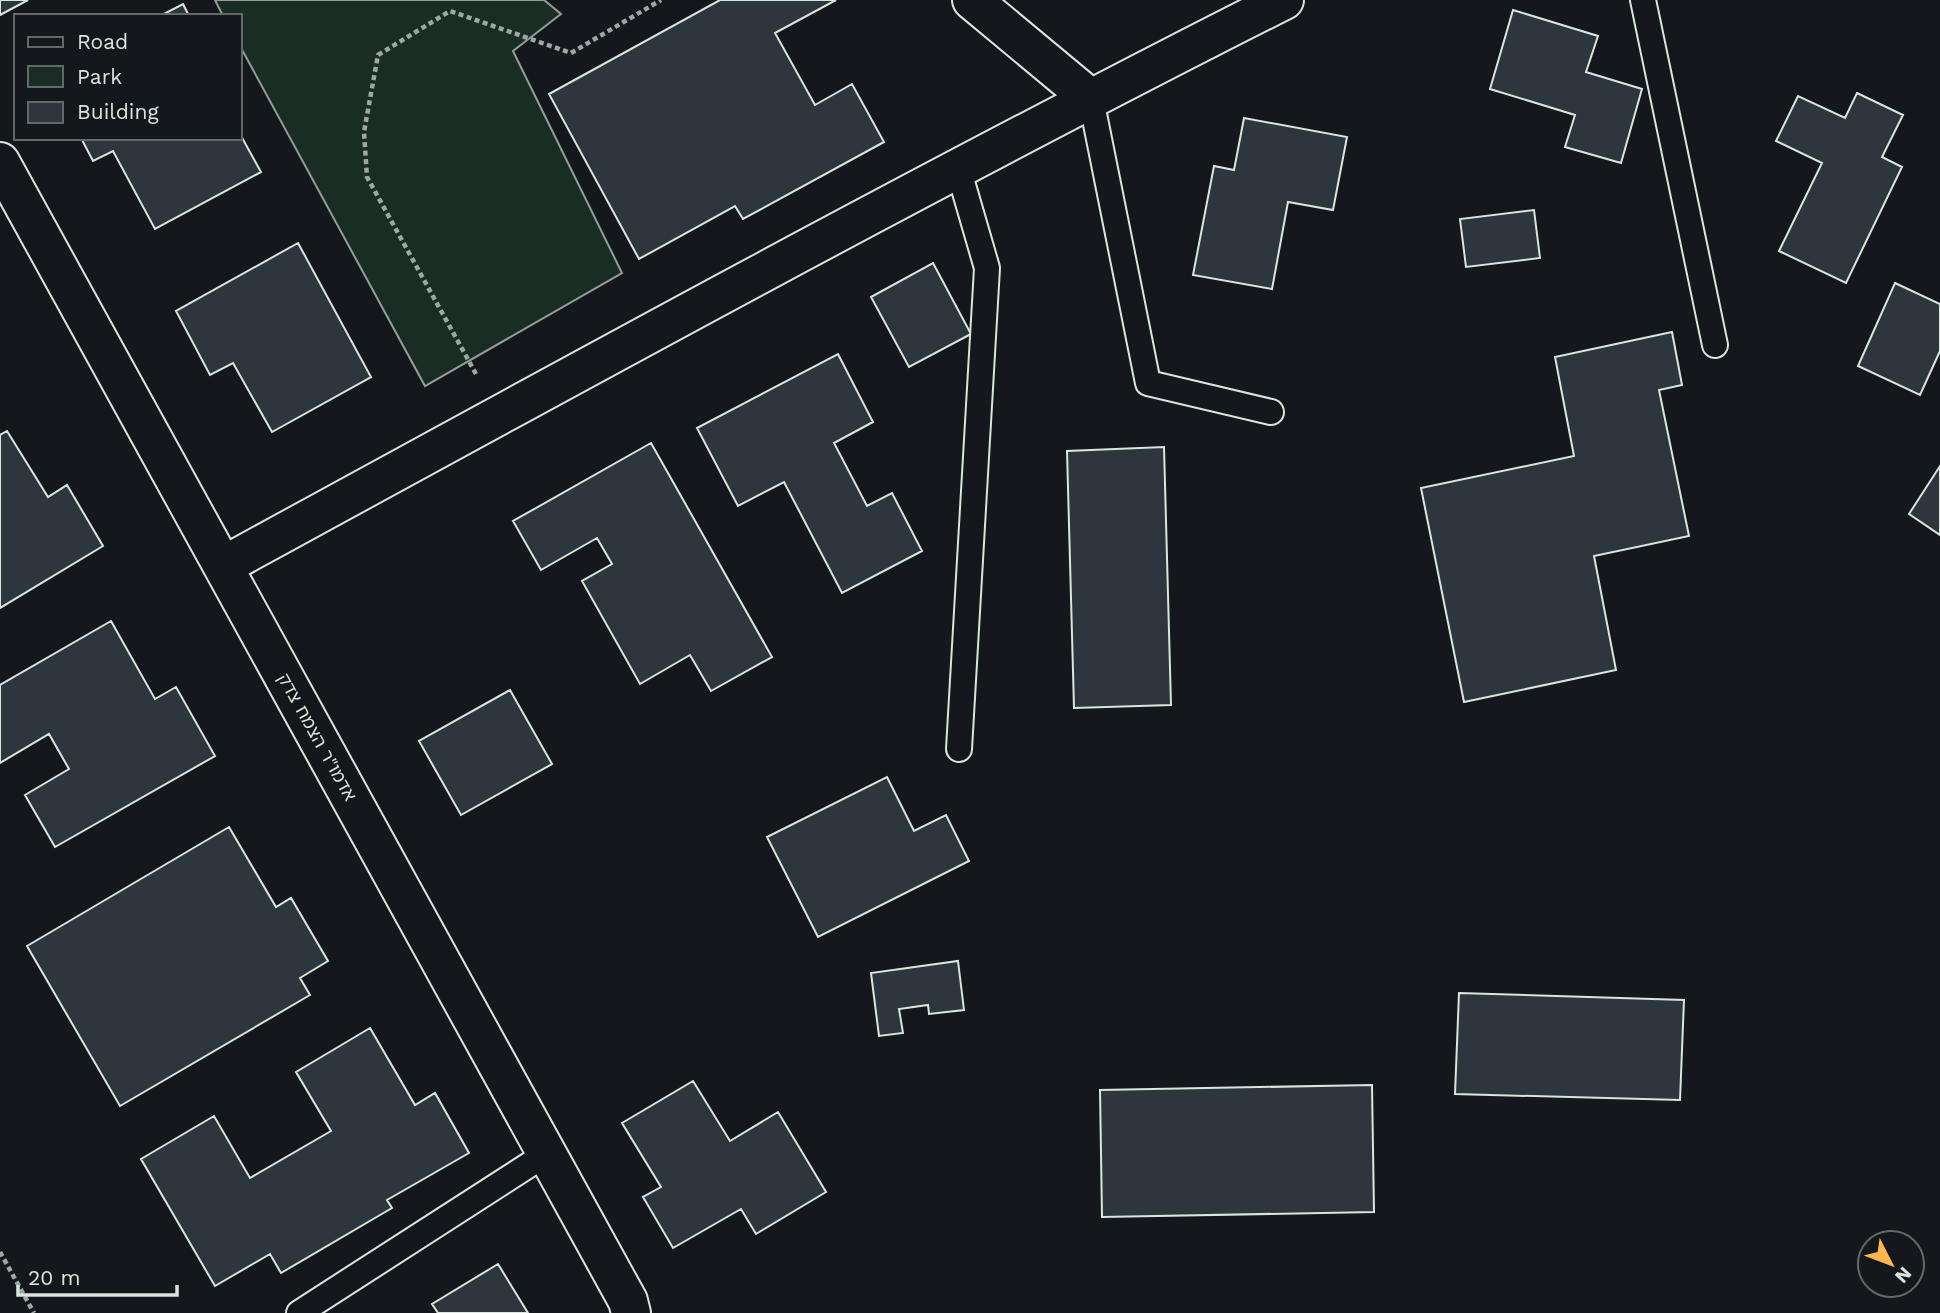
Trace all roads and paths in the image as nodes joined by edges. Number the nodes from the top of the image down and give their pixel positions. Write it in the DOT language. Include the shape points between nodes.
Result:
graph roads {
  1 [pos="661,0"];
  2 [pos="972,0"];
  3 [pos="1284,0"];
  4 [pos="1643,0"];
  5 [pos="1091,99"];
  6 [pos="0,162"];
  7 [pos="958,168"];
  8 [pos="1715,345"];
  9 [pos="1270,412"];
  10 [pos="499,415"];
  11 [pos="223,566"];
  12 [pos="959,749"];
  13 [pos="546,1154"];
  14 [pos="0,1252"];
  15 [pos="34,1313"];
  16 [pos="299,1313"];
  17 [pos="631,1313"];
  1 -- 10 [label="path" via="571,53 450,11 378,55 365,132 367,177"];
  2 -- 5 [label="street"];
  3 -- 5 [label="street"];
  4 -- 8 [label="lane"];
  5 -- 7 [label="street"];
  5 -- 9 [label="lane" via="1148,383"];
  6 -- 11 [label="street, אדמו\"ר הצמח צדק"];
  7 -- 10 [label="street"];
  7 -- 12 [label="lane" via="987,268"];
  10 -- 11 [label="street"];
  11 -- 13 [label="street, אדמו\"ר הצמח צדק"];
  13 -- 16 [label="lane"];
  13 -- 17 [label="street, אדמו\"ר הצמח צדק"];
  14 -- 15 [label="path"];
}
